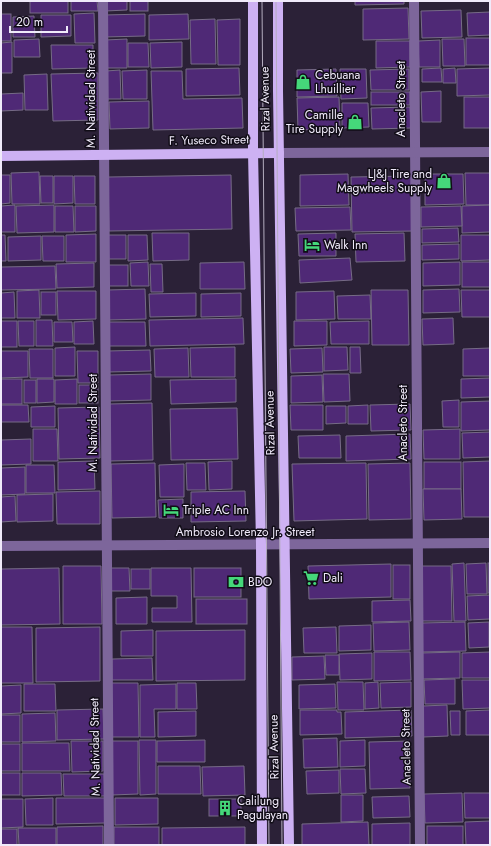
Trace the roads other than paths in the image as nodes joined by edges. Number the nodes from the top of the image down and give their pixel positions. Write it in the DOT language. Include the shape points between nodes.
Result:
graph roads {
  1 [pos="104,1"];
  2 [pos="253,1"];
  3 [pos="278,1"];
  4 [pos="414,1"];
  5 [pos="253,152"];
  6 [pos="414,152"];
  7 [pos="490,152"];
  8 [pos="279,153"];
  9 [pos="104,155"];
  10 [pos="1,156"];
  11 [pos="490,543"];
  12 [pos="261,544"];
  13 [pos="416,544"];
  14 [pos="106,545"];
  15 [pos="285,545"];
  16 [pos="1,546"];
  17 [pos="109,845"];
  18 [pos="262,845"];
  19 [pos="289,845"];
  20 [pos="420,845"];
  1 -- 9 [label="street, M. Natividad Street"];
  2 -- 5 [label="main road, Rizal Avenue"];
  3 -- 8 [label="main road, Rizal Avenue"];
  4 -- 6 [label="street, Anacleto Street"];
  5 -- 8 [label="main road, F. Yuseco Street"];
  5 -- 9 [label="main road, F. Yuseco Street"];
  5 -- 12 [label="main road, Rizal Avenue"];
  6 -- 7 [label="street, F. Yuseco Street"];
  6 -- 8 [label="street, F. Yuseco Street"];
  6 -- 13 [label="street, Anacleto Street"];
  8 -- 15 [label="main road, Rizal Avenue"];
  9 -- 10 [label="main road, F. Yuseco Street"];
  9 -- 14 [label="street, M. Natividad Street"];
  11 -- 13 [label="street, Ambrosio Lorenzo Jr. Street"];
  12 -- 14 [label="street, Ambrosio Lorenzo Jr. Street"];
  12 -- 15 [label="street, Ambrosio Lorenzo Jr. Street"];
  12 -- 18 [label="main road, Rizal Avenue"];
  13 -- 15 [label="street, Ambrosio Lorenzo Jr. Street"];
  13 -- 20 [label="street, Anacleto Street"];
  14 -- 16 [label="street, Ambrosio Lorenzo Jr. Street"];
  14 -- 17 [label="street, M. Natividad Street"];
  15 -- 19 [label="main road, Rizal Avenue"];
}
